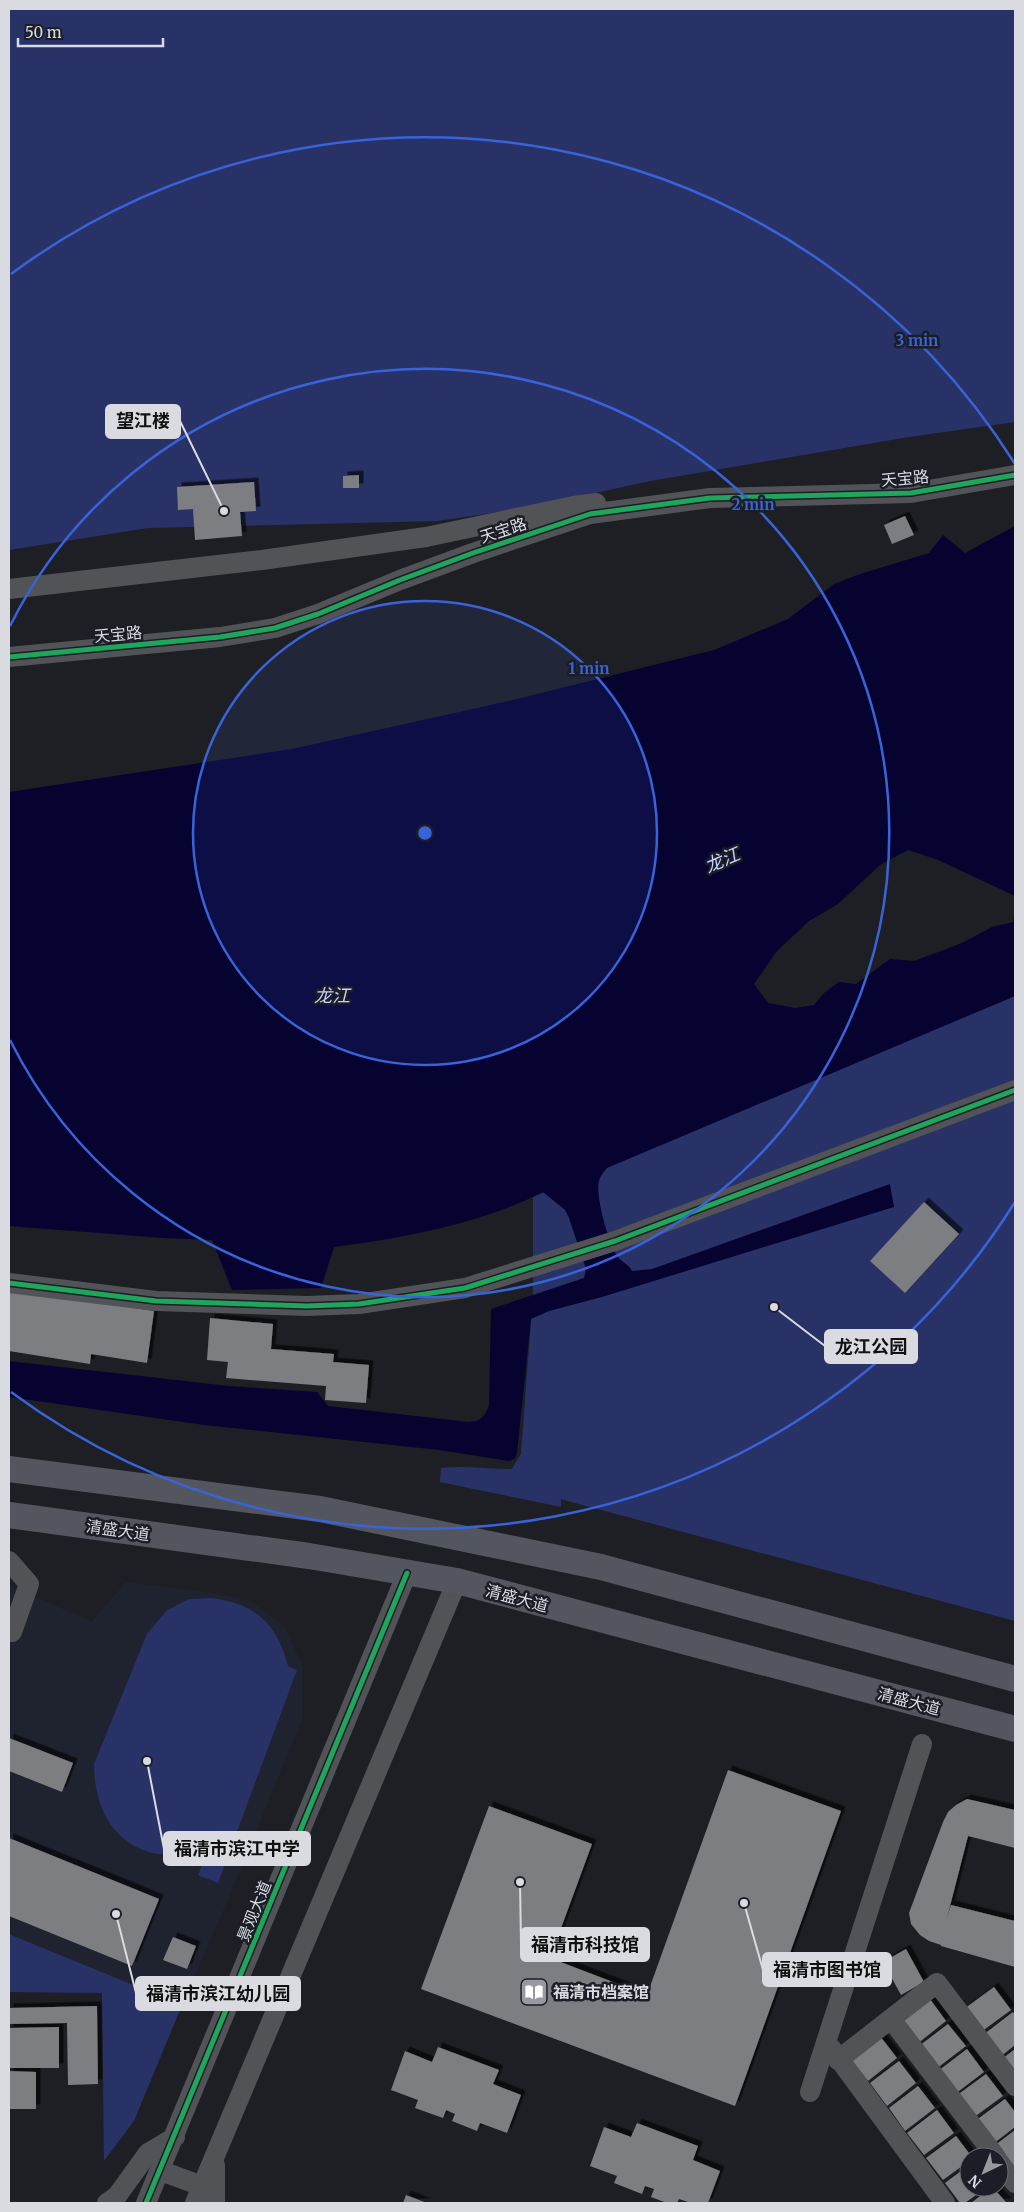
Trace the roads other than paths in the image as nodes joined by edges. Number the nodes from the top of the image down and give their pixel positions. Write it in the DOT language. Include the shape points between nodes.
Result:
graph roads {
  1 [pos="1015,463"];
  2 [pos="1015,475"];
  3 [pos="9,589"];
  4 [pos="9,657"];
  5 [pos="1015,1090"];
  6 [pos="9,1283"];
  7 [pos="9,1469"];
  8 [pos="9,1515"];
  9 [pos="9,1561"];
  10 [pos="407,1573"];
  11 [pos="457,1581"];
  12 [pos="12,1632"];
  13 [pos="1015,1679"];
  14 [pos="1015,1729"];
  15 [pos="922,1744"];
  16 [pos="891,2019"];
  17 [pos="828,2043"];
  18 [pos="838,2060"];
  19 [pos="1015,2086"];
  20 [pos="810,2092"];
  21 [pos="175,2137"];
  22 [pos="988,2147"];
  23 [pos="214,2156"];
  24 [pos="161,2171"];
  25 [pos="198,2195"];
  26 [pos="107,2203"];
  27 [pos="146,2203"];
  28 [pos="215,2203"];
  29 [pos="945,2203"];
  1 -- 3 [label="street, 天宝路" via="910,482 712,486 574,506 426,537"];
  2 -- 4 [label="street, 天宝路" via="910,493 710,498 590,514 473,553 275,628 220,637"];
  5 -- 6 [label="street" via="614,1241 466,1288 350,1304 306,1306 156,1301"];
  7 -- 13 [label="main road" via="320,1509 601,1567"];
  8 -- 10 [label="main road, 清盛大道" via="308,1556"];
  9 -- 12 [label="street" via="29,1584"];
  10 -- 11 [label="main road, 清盛大道"];
  10 -- 21 [label="street, 景观大道"];
  11 -- 14 [label="main road, 清盛大道"];
  11 -- 23 [label="street"];
  15 -- 17 [label="street"];
  16 -- 18 [label="street"];
  16 -- 19 [label="street" via="937,1983"];
  16 -- 22 [label="street"];
  17 -- 18 [label="street"];
  17 -- 20 [label="street"];
  18 -- 29 [label="street"];
  21 -- 24 [label="street, 景观大道"];
  21 -- 26 [label="street" via="148,2153 117,2196"];
  23 -- 25 [label="street"];
  23 -- 28 [label="street"];
  24 -- 25 [label="street"];
  24 -- 27 [label="street, 景观大道"];
}
